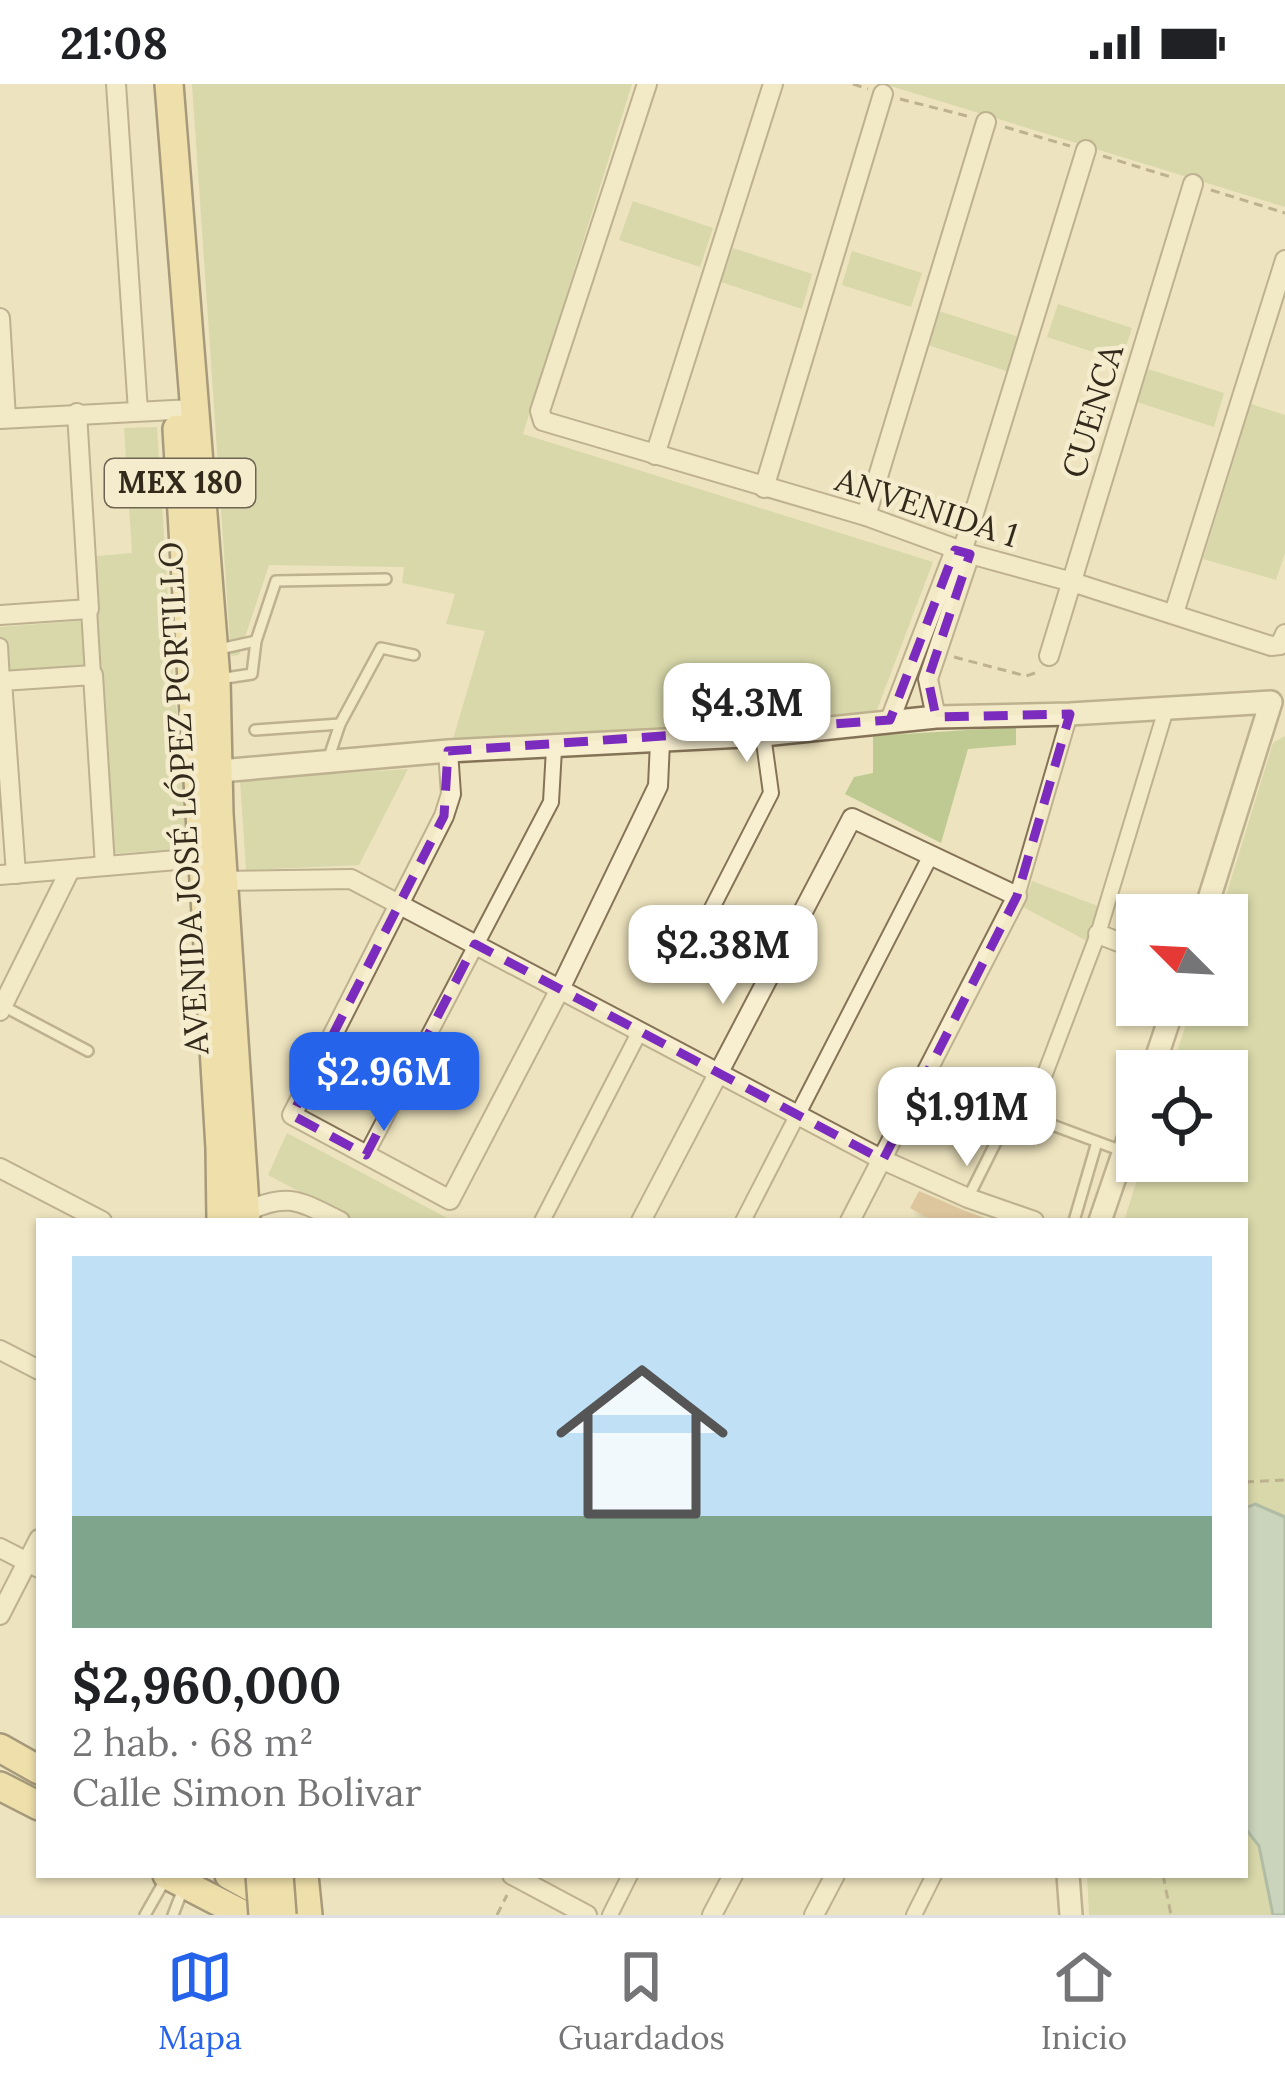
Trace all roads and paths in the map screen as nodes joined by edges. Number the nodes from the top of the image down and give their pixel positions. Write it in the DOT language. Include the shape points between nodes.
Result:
graph roads {
  1 [pos="116,84"];
  2 [pos="151,84"];
  3 [pos="169,84"];
  4 [pos="647,84"];
  5 [pos="772,84"];
  6 [pos="883,94"];
  7 [pos="986,122"];
  8 [pos="1086,150"];
  9 [pos="1193,184"];
  10 [pos="1285,260"];
  11 [pos="0,318"];
  12 [pos="184,409"];
  13 [pos="139,411"];
  14 [pos="76,413"];
  15 [pos="3,418"];
  16 [pos="655,455"];
  17 [pos="764,488"];
  18 [pos="866,516"];
  19 [pos="962,552"];
  20 [pos="386,579"];
  21 [pos="1072,582"];
  22 [pos="89,609"];
  23 [pos="1174,613"];
  24 [pos="0,615"];
  25 [pos="1284,638"];
  26 [pos="256,641"];
  27 [pos="0,646"];
  28 [pos="214,650"];
  29 [pos="935,652"];
  30 [pos="414,656"];
  31 [pos="1048,656"];
  32 [pos="93,675"];
  33 [pos="216,679"];
  34 [pos="2,681"];
  35 [pos="1278,699"];
  36 [pos="1167,706"];
  37 [pos="1070,714"];
  38 [pos="936,717"];
  39 [pos="890,720"];
  40 [pos="340,724"];
  41 [pos="255,730"];
  42 [pos="763,735"];
  43 [pos="660,742"];
  44 [pos="554,748"];
  45 [pos="448,751"];
  46 [pos="328,763"];
  47 [pos="220,771"];
  48 [pos="931,855"];
  49 [pos="105,866"];
  50 [pos="213,869"];
  51 [pos="70,870"];
  52 [pos="8,874"];
  53 [pos="1211,894"];
  54 [pos="1017,896"];
  55 [pos="399,904"];
  56 [pos="1097,934"];
  57 [pos="1116,941"];
  58 [pos="475,944"];
  59 [pos="690,951"];
  60 [pos="763,988"];
  61 [pos="560,989"];
  62 [pos="1,1009"];
  63 [pos="640,1031"];
  64 [pos="88,1051"];
  65 [pos="718,1072"];
  66 [pos="798,1114"];
  67 [pos="1028,1116"];
  68 [pos="1097,1142"];
  69 [pos="1116,1149"];
  70 [pos="366,1155"];
  71 [pos="883,1160"];
  72 [pos="0,1168"];
  73 [pos="1116,1175"];
  74 [pos="968,1198"];
  75 [pos="96,1218"];
  76 [pos="238,1218"];
  77 [pos="334,1218"];
  78 [pos="544,1218"];
  79 [pos="643,1218"];
  80 [pos="745,1218"];
  81 [pos="852,1218"];
  82 [pos="1025,1218"];
  83 [pos="1075,1218"];
  84 [pos="1101,1218"];
  85 [pos="0,1350"];
  86 [pos="36,1368"];
  87 [pos="1285,1480"];
  88 [pos="1248,1482"];
  89 [pos="0,1547"];
  90 [pos="33,1565"];
  91 [pos="0,1615"];
  92 [pos="0,1748"];
  93 [pos="34,1767"];
  94 [pos="18,1795"];
  95 [pos="239,1878"];
  96 [pos="242,1878"];
  97 [pos="279,1878"];
  98 [pos="304,1878"];
  99 [pos="522,1878"];
  100 [pos="628,1878"];
  101 [pos="731,1878"];
  102 [pos="833,1878"];
  103 [pos="932,1878"];
  104 [pos="1068,1878"];
  105 [pos="1164,1878"];
  106 [pos="184,1886"];
  107 [pos="245,1914"];
  108 [pos="145,1915"];
  109 [pos="172,1915"];
  110 [pos="282,1915"];
  111 [pos="305,1915"];
  112 [pos="497,1915"];
  113 [pos="587,1915"];
  114 [pos="610,1915"];
  115 [pos="712,1915"];
  116 [pos="814,1915"];
  117 [pos="914,1915"];
  118 [pos="1071,1915"];
  119 [pos="1171,1915"];
  1 -- 13 [label="street"];
  2 -- 12 [label="main road, AVENIDA JOSÉ LÓPEZ PORTILLO / MEX 180"];
  3 -- 12 [label="main road, AVENIDA JOSÉ LÓPEZ PORTILLO / MEX 180"];
  4 -- 16 [label="street, ANVENIDA 1" via="540,411 550,426"];
  5 -- 16 [label="street"];
  6 -- 17 [label="street"];
  7 -- 18 [label="street"];
  8 -- 19 [label="street"];
  9 -- 21 [label="street, CUENCA"];
  10 -- 23 [label="street"];
  11 -- 15 [label="street"];
  12 -- 13 [label="street"];
  12 -- 28 [label="main road, AVENIDA JOSÉ LÓPEZ PORTILLO / MEX 180"];
  12 -- 50 [label="main road, AVENIDA JOSÉ LÓPEZ PORTILLO / MEX 180"];
  13 -- 14 [label="street"];
  14 -- 15 [label="street"];
  14 -- 22 [label="street"];
  16 -- 17 [label="street, ANVENIDA 1"];
  17 -- 18 [label="street, ANVENIDA 1"];
  18 -- 19 [label="street, ANVENIDA 1"];
  19 -- 21 [label="street, ANVENIDA 1"];
  19 -- 29 [label="street"];
  19 -- 39 [label="street"];
  20 -- 26 [label="lane" via="276,581"];
  21 -- 23 [label="street, ANVENIDA 1"];
  21 -- 31 [label="street, CUENCA"];
  22 -- 24 [label="street"];
  22 -- 32 [label="street"];
  23 -- 25 [label="street, ANVENIDA 1" via="1271,646"];
  26 -- 28 [label="lane"];
  26 -- 33 [label="lane" via="252,674"];
  27 -- 34 [label="street"];
  28 -- 33 [label="main road, AVENIDA JOSÉ LÓPEZ PORTILLO / MEX 180"];
  29 -- 31 [label="path" via="1026,676 1043,669"];
  29 -- 38 [label="street" via="928,679"];
  30 -- 40 [label="lane" via="381,648"];
  32 -- 34 [label="street"];
  32 -- 49 [label="street"];
  33 -- 47 [label="main road, AVENIDA JOSÉ LÓPEZ PORTILLO / MEX 180"];
  34 -- 52 [label="street"];
  35 -- 36 [label="street"];
  35 -- 53 [label="street"];
  36 -- 37 [label="street"];
  36 -- 56 [label="street"];
  37 -- 38 [label="street"];
  37 -- 54 [label="street"];
  38 -- 39 [label="street"];
  39 -- 42 [label="street"];
  40 -- 41 [label="lane"];
  40 -- 46 [label="lane"];
  42 -- 43 [label="street"];
  42 -- 59 [label="street" via="771,793"];
  43 -- 44 [label="street"];
  43 -- 61 [label="street" via="658,786"];
  44 -- 45 [label="street"];
  44 -- 58 [label="street" via="551,802"];
  45 -- 46 [label="street"];
  45 -- 55 [label="street" via="445,816"];
  46 -- 47 [label="street"];
  47 -- 50 [label="main road, AVENIDA JOSÉ LÓPEZ PORTILLO / MEX 180"];
  48 -- 54 [label="street"];
  48 -- 60 [label="street" via="852,818"];
  48 -- 66 [label="street"];
  49 -- 50 [label="street"];
  49 -- 51 [label="street"];
  50 -- 55 [label="street" via="351,879"];
  50 -- 76 [label="main road, AVENIDA JOSÉ LÓPEZ PORTILLO / MEX 180"];
  51 -- 52 [label="street"];
  51 -- 62 [label="street"];
  54 -- 71 [label="street"];
  55 -- 58 [label="street"];
  55 -- 70 [label="street" via="292,1115"];
  56 -- 57 [label="street"];
  56 -- 67 [label="street"];
  58 -- 61 [label="street"];
  58 -- 70 [label="street"];
  59 -- 60 [label="path"];
  60 -- 65 [label="street"];
  61 -- 63 [label="street"];
  61 -- 70 [label="street" via="450,1200"];
  62 -- 64 [label="lane"];
  63 -- 65 [label="street"];
  63 -- 78 [label="street"];
  65 -- 66 [label="street"];
  65 -- 79 [label="street"];
  66 -- 71 [label="street"];
  66 -- 80 [label="street"];
  67 -- 68 [label="lane"];
  67 -- 74 [label="lane" via="1012,1110"];
  68 -- 69 [label="lane"];
  68 -- 83 [label="lane"];
  71 -- 74 [label="street"];
  71 -- 81 [label="street"];
  72 -- 75 [label="street"];
  73 -- 84 [label="street"];
  74 -- 82 [label="street"];
  76 -- 77 [label="street" via="292,1198"];
  85 -- 86 [label="street"];
  87 -- 88 [label="path"];
  89 -- 90 [label="street"];
  90 -- 91 [label="street"];
  92 -- 93 [label="main road"];
  93 -- 94 [label="main road" via="15,1786"];
  95 -- 107 [label="main road, bridge"];
  96 -- 111 [label="main road"];
  97 -- 110 [label="main road, bridge"];
  98 -- 111 [label="main road"];
  99 -- 112 [label="path"];
  99 -- 113 [label="street"];
  100 -- 114 [label="street"];
  101 -- 115 [label="street"];
  102 -- 116 [label="street"];
  103 -- 117 [label="street"];
  104 -- 118 [label="street"];
  105 -- 119 [label="path"];
  106 -- 107 [label="main road"];
  106 -- 108 [label="lane"];
  106 -- 109 [label="lane"];
}
